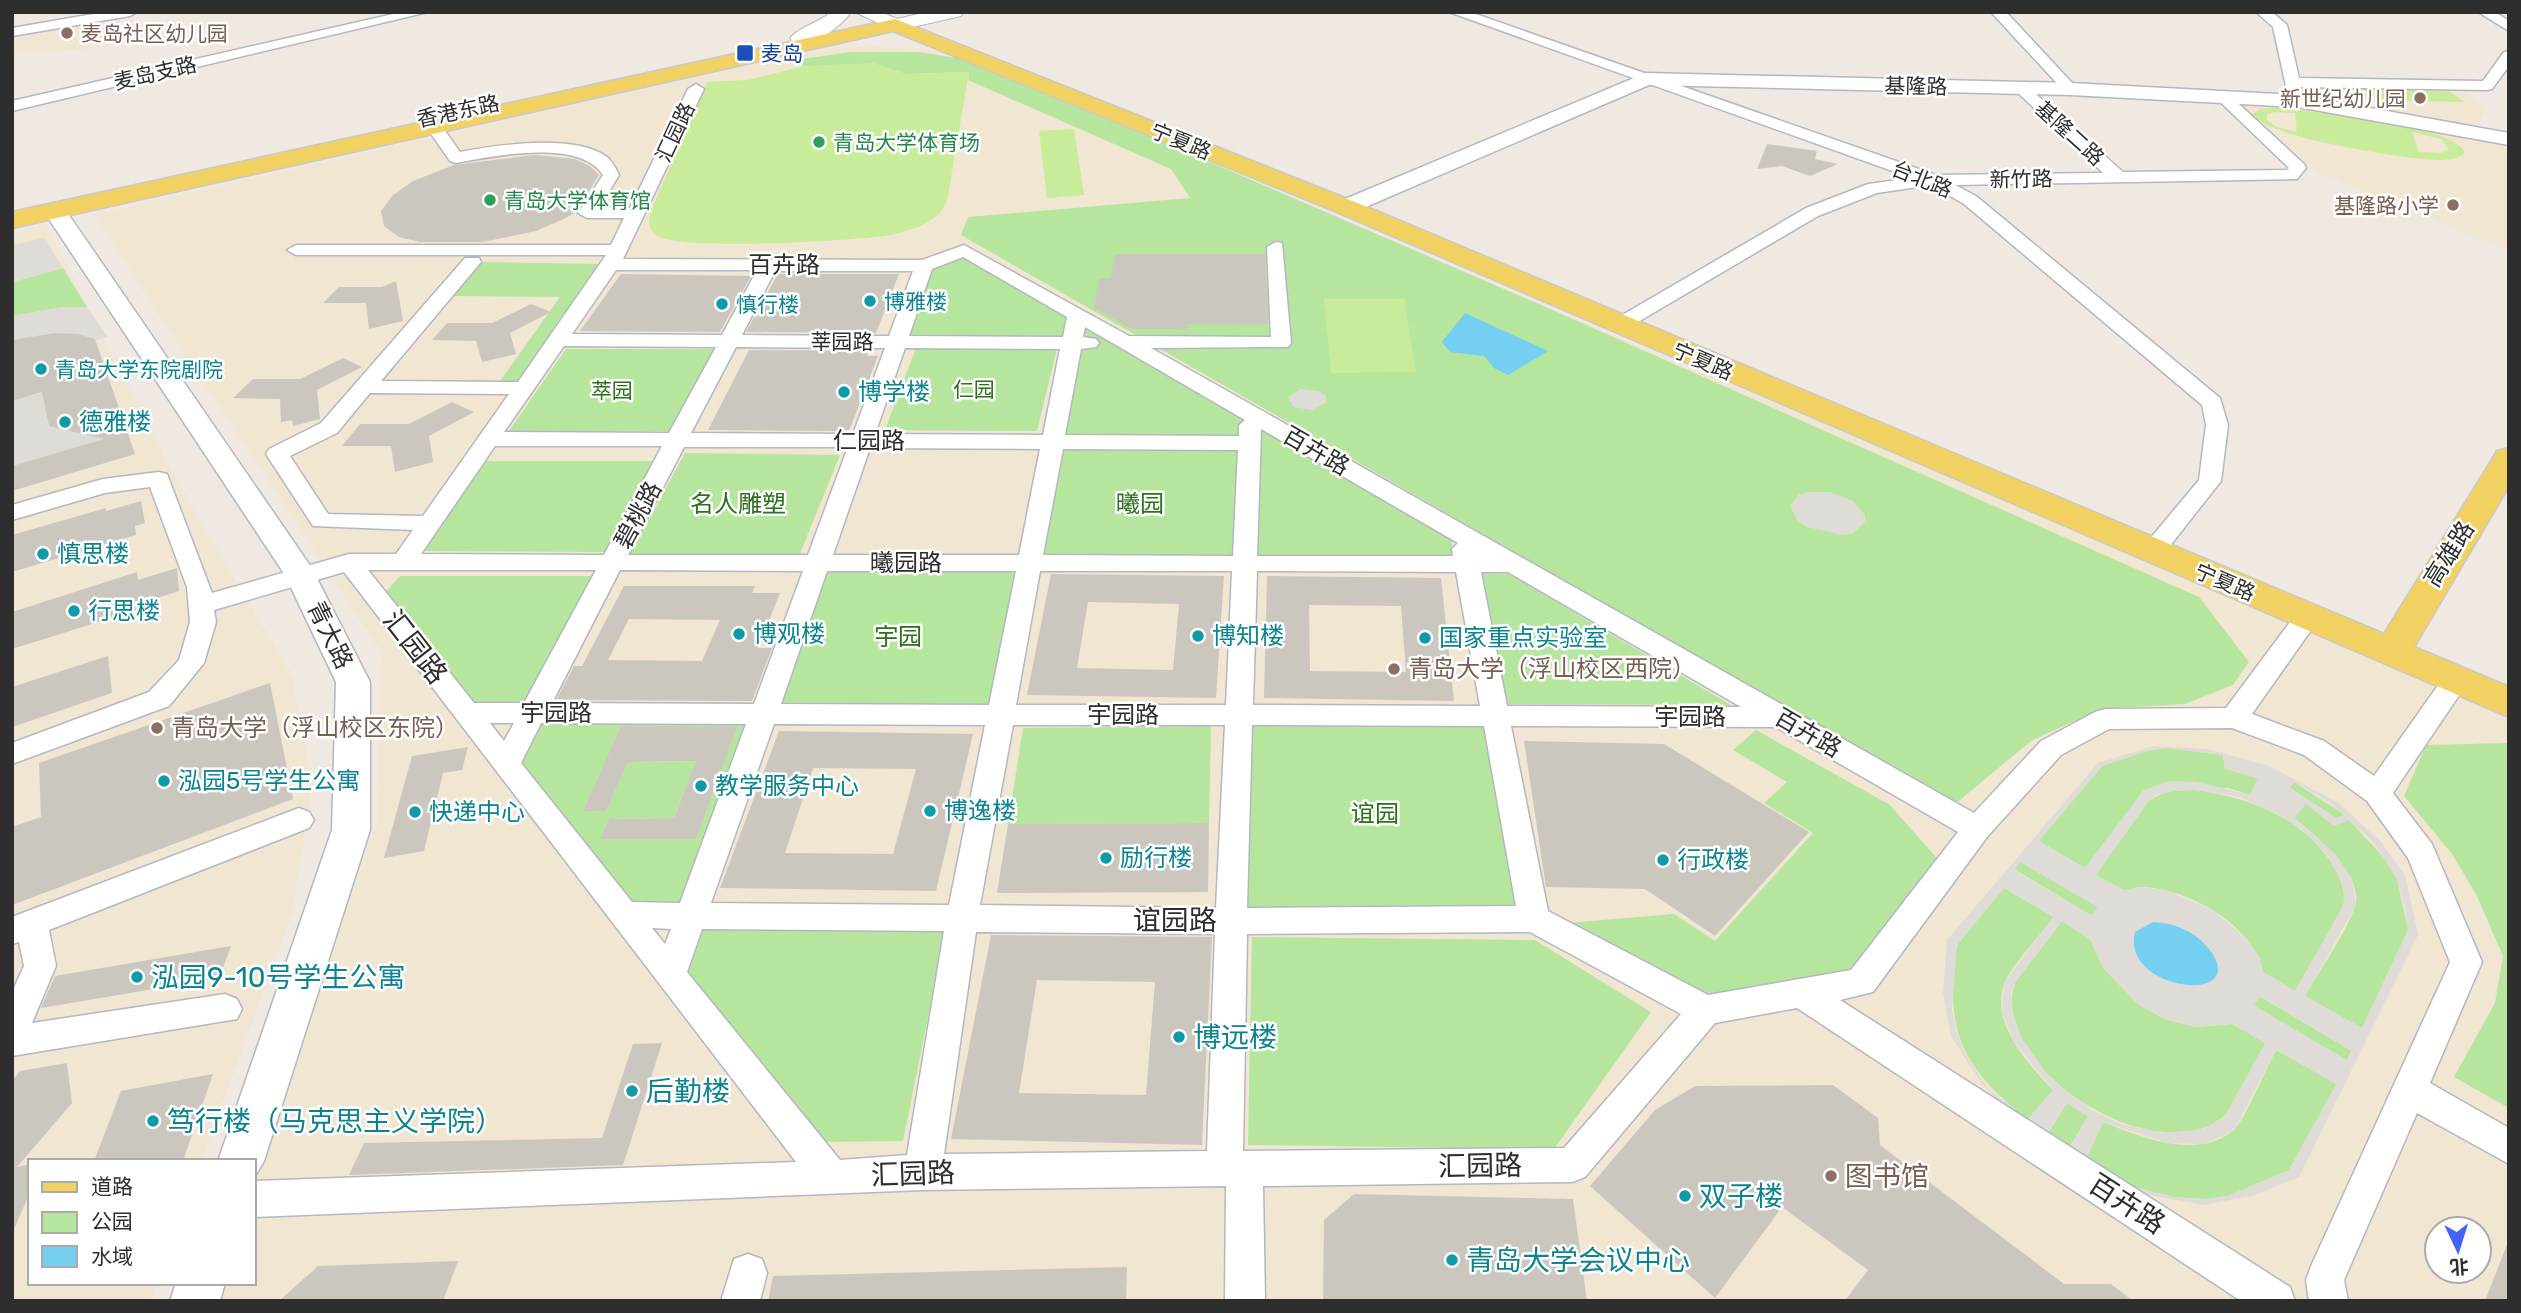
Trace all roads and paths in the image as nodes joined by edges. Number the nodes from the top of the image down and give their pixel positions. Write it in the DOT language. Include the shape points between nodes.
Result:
graph roads {
  1 [pos="130,12"];
  2 [pos="421,12"];
  3 [pos="842,12"];
  4 [pos="864,12"];
  5 [pos="954,12"];
  6 [pos="1455,12"];
  7 [pos="1998,12"];
  8 [pos="2263,12"];
  9 [pos="2485,12"];
  10 [pos="903,18"];
  11 [pos="2509,27"];
  12 [pos="12,32"];
  13 [pos="792,44"];
  14 [pos="940,45"];
  15 [pos="2509,55"];
  16 [pos="1646,79"];
  17 [pos="2293,82"];
  18 [pos="696,89"];
  19 [pos="2022,89"];
  20 [pos="2070,89"];
  21 [pos="2223,97"];
  22 [pos="2298,102"];
  23 [pos="12,106"];
  24 [pos="435,128"];
  25 [pos="2509,139"];
  26 [pos="2291,175"];
  27 [pos="2118,177"];
  28 [pos="1934,180"];
  29 [pos="1354,204"];
  30 [pos="12,207"];
  31 [pos="54,210"];
  32 [pos="637,213"];
  33 [pos="12,220"];
  34 [pos="1276,247"];
  35 [pos="296,250"];
  36 [pos="615,257"];
  37 [pos="472,262"];
  38 [pos="769,265"];
  39 [pos="924,266"];
  40 [pos="1627,320"];
  41 [pos="1074,333"];
  42 [pos="559,341"];
  43 [pos="736,341"];
  44 [pos="896,342"];
  45 [pos="1125,342"];
  46 [pos="363,387"];
  47 [pos="526,388"];
  48 [pos="1250,414"];
  49 [pos="489,439"];
  50 [pos="677,440"];
  51 [pos="861,441"];
  52 [pos="1053,442"];
  53 [pos="1249,443"];
  54 [pos="2509,457"];
  55 [pos="12,513"];
  56 [pos="430,523"];
  57 [pos="1461,534"];
  58 [pos="2161,543"];
  59 [pos="613,561"];
  60 [pos="349,562"];
  61 [pos="403,562"];
  62 [pos="818,563"];
  63 [pos="1030,563"];
  64 [pos="1245,564"];
  65 [pos="1466,564"];
  66 [pos="1513,564"];
  67 [pos="300,575"];
  68 [pos="201,606"];
  69 [pos="2308,616"];
  70 [pos="2397,641"];
  71 [pos="2509,676"];
  72 [pos="2455,681"];
  73 [pos="2509,703"];
  74 [pos="466,713"];
  75 [pos="533,713"];
  76 [pos="764,713"];
  77 [pos="1001,715"];
  78 [pos="1239,715"];
  79 [pos="1495,716"];
  80 [pos="1781,717"];
  81 [pos="2234,718"];
  82 [pos="12,754"];
  83 [pos="506,764"];
  84 [pos="2377,793"];
  85 [pos="299,820"];
  86 [pos="1977,829"];
  87 [pos="623,915"];
  88 [pos="692,916"];
  89 [pos="962,918"];
  90 [pos="1534,919"];
  91 [pos="1231,920"];
  92 [pos="22,928"];
  93 [pos="670,975"];
  94 [pos="1801,993"];
  95 [pos="225,1009"];
  96 [pos="1705,1010"];
  97 [pos="12,1031"];
  98 [pos="12,1041"];
  99 [pos="2409,1090"];
  100 [pos="2509,1147"];
  101 [pos="242,1159"];
  102 [pos="1235,1168"];
  103 [pos="923,1172"];
  104 [pos="832,1178"];
  105 [pos="256,1199"];
  106 [pos="1245,1301"];
  107 [pos="2276,1301"];
  108 [pos="2329,1301"];
  1 -- 12 [label="street"];
  2 -- 23 [label="street, 麦岛支路"];
  3 -- 13 [label="main road" via="827,26"];
  4 -- 10 [label="main road"];
  5 -- 10 [label="main road"];
  6 -- 16 [label="street, 台北路"];
  7 -- 20 [label="street"];
  8 -- 17 [label="street" via="2280,25"];
  9 -- 11 [label="street"];
  10 -- 13 [label="main road, 香港东路"];
  10 -- 14 [label="main road, 宁夏路"];
  10 -- 29 [label="main road, 宁夏路"];
  13 -- 14 [label="main road"];
  13 -- 24 [label="main road, 香港东路"];
  13 -- 30 [label="main road, 香港东路"];
  14 -- 29 [label="main road, 宁夏路"];
  15 -- 17 [label="street" via="2487,86"];
  16 -- 19 [label="street, 基隆路"];
  16 -- 28 [label="street, 台北路"];
  16 -- 29 [label="street, 基隆路"];
  17 -- 22 [label="street"];
  18 -- 32 [label="street, 汇园路"];
  19 -- 20 [label="street, 基隆路"];
  19 -- 27 [label="street, 基隆二路"];
  20 -- 21 [label="street, 基隆路"];
  21 -- 22 [label="street, 基隆路"];
  21 -- 26 [label="street" via="2298,168"];
  22 -- 25 [label="street, 基隆路"];
  24 -- 31 [label="main road, 香港东路"];
  24 -- 32 [label="street" via="456,159 531,148 566,149 602,161 611,175 587,213"];
  26 -- 27 [label="street, 新竹路"];
  27 -- 28 [label="street, 新竹路"];
  28 -- 40 [label="street, 新竹路" via="1874,188 1812,212"];
  28 -- 58 [label="street, 台北路" via="1970,200 2212,403 2217,425 2210,481"];
  29 -- 40 [label="main road, 宁夏路"];
  31 -- 33 [label="main road, 香港东路"];
  31 -- 67 [label="street, 青大路"];
  32 -- 36 [label="street, 汇园路"];
  34 -- 45 [label="street" via="1281,343"];
  35 -- 36 [label="street, 百卉路"];
  36 -- 38 [label="street, 百卉路"];
  36 -- 42 [label="street, 汇园路"];
  37 -- 46 [label="street"];
  38 -- 39 [label="street, 百卉路"];
  38 -- 43 [label="street, 碧桃路"];
  39 -- 41 [label="street, 百卉路" via="964,250"];
  39 -- 44 [label="street"];
  40 -- 58 [label="main road, 宁夏路"];
  41 -- 44 [label="street, 莘园路"];
  41 -- 45 [label="street, 百卉路"];
  41 -- 52 [label="street"];
  42 -- 43 [label="street, 莘园路"];
  42 -- 47 [label="street, 汇园路"];
  43 -- 44 [label="street, 莘园路"];
  43 -- 50 [label="street, 碧桃路"];
  44 -- 51 [label="street"];
  45 -- 48 [label="street, 百卉路"];
  46 -- 47 [label="street"];
  46 -- 56 [label="street" via="329,428 277,454 321,521"];
  47 -- 49 [label="street, 汇园路"];
  48 -- 53 [label="street"];
  48 -- 57 [label="street, 百卉路"];
  49 -- 50 [label="street, 仁园路"];
  49 -- 56 [label="street, 汇园路"];
  50 -- 51 [label="street, 仁园路"];
  50 -- 59 [label="street, 碧桃路"];
  51 -- 52 [label="street, 仁园路"];
  51 -- 62 [label="street"];
  52 -- 53 [label="street, 仁园路"];
  52 -- 63 [label="street"];
  53 -- 64 [label="street"];
  54 -- 70 [label="main road, 高雄路"];
  55 -- 68 [label="street" via="103,486 159,479 199,587"];
  56 -- 61 [label="street, 汇园路"];
  57 -- 65 [label="street"];
  57 -- 66 [label="street, 百卉路"];
  58 -- 69 [label="main road, 宁夏路"];
  58 -- 70 [label="main road, 宁夏路"];
  59 -- 61 [label="street, 曦园路"];
  59 -- 62 [label="street, 曦园路"];
  59 -- 75 [label="street, 碧桃路"];
  60 -- 61 [label="street, 曦园路"];
  60 -- 67 [label="street, 曦园路"];
  60 -- 74 [label="street, 汇园路"];
  62 -- 63 [label="street, 曦园路"];
  62 -- 76 [label="street"];
  63 -- 64 [label="street, 曦园路"];
  63 -- 77 [label="street"];
  64 -- 65 [label="street, 曦园路"];
  64 -- 78 [label="street"];
  65 -- 66 [label="street, 曦园路"];
  65 -- 79 [label="street"];
  66 -- 80 [label="street, 百卉路"];
  67 -- 68 [label="street, 曦园路"];
  67 -- 101 [label="street, 青大路" via="353,682 351,830"];
  68 -- 82 [label="street" via="203,622 191,663 159,699"];
  69 -- 70 [label="main road, 宁夏路"];
  69 -- 81 [label="street"];
  70 -- 71 [label="main road, 宁夏路"];
  70 -- 72 [label="main road, 宁夏路"];
  72 -- 73 [label="main road, 宁夏路"];
  72 -- 84 [label="street"];
  74 -- 75 [label="street, 宇园路"];
  74 -- 83 [label="street, 汇园路"];
  75 -- 76 [label="street, 宇园路"];
  75 -- 83 [label="street, 碧桃路"];
  76 -- 77 [label="street, 宇园路"];
  76 -- 88 [label="street"];
  77 -- 78 [label="street, 宇园路"];
  77 -- 89 [label="street"];
  78 -- 79 [label="street, 宇园路"];
  78 -- 91 [label="street"];
  79 -- 80 [label="street, 宇园路"];
  79 -- 90 [label="street"];
  80 -- 86 [label="street, 百卉路"];
  81 -- 84 [label="street" via="2314,748"];
  81 -- 86 [label="street" via="2105,719 2051,748"];
  83 -- 87 [label="street, 汇园路"];
  84 -- 99 [label="street" via="2421,853 2466,962"];
  85 -- 92 [label="street"];
  86 -- 94 [label="street" via="1861,982"];
  87 -- 88 [label="street, 谊园路"];
  87 -- 93 [label="street, 汇园路"];
  88 -- 89 [label="street, 谊园路"];
  88 -- 93 [label="street"];
  89 -- 91 [label="street, 谊园路"];
  89 -- 103 [label="street"];
  90 -- 91 [label="street, 谊园路"];
  90 -- 96 [label="street, 谊园路"];
  91 -- 102 [label="street"];
  92 -- 97 [label="street" via="40,967"];
  93 -- 104 [label="street, 汇园路"];
  94 -- 96 [label="street"];
  94 -- 107 [label="street, 百卉路"];
  95 -- 98 [label="street"];
  96 -- 102 [label="street, 汇园路" via="1572,1165"];
  99 -- 100 [label="street"];
  99 -- 108 [label="street" via="2325,1280"];
  102 -- 103 [label="street, 汇园路"];
  102 -- 106 [label="street"];
  103 -- 104 [label="street, 汇园路"];
  104 -- 105 [label="street"];
}
